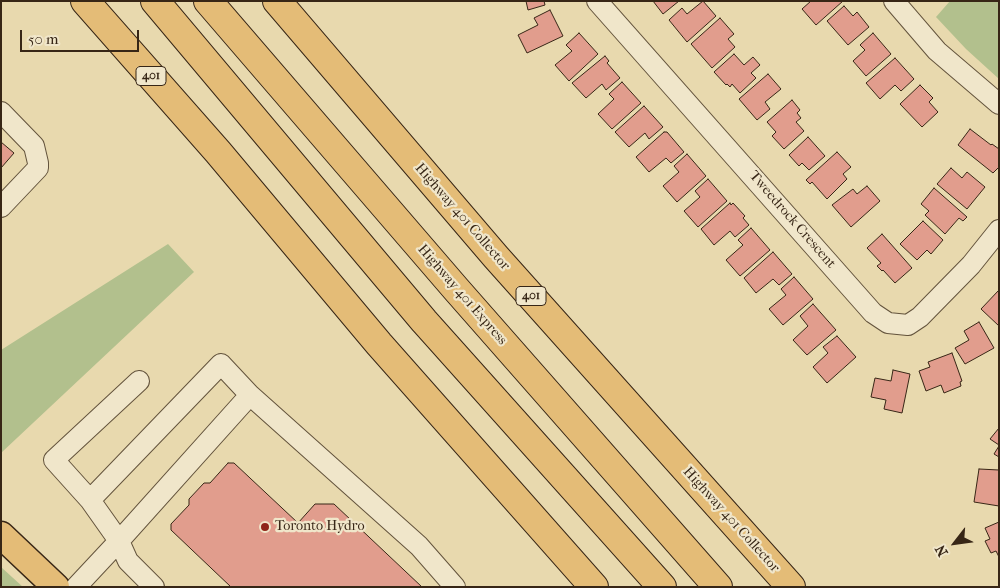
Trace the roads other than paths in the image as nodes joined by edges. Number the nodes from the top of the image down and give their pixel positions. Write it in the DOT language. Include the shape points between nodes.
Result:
graph roads {
  1 [pos="65,1"];
  2 [pos="85,1"];
  3 [pos="155,1"];
  4 [pos="208,1"];
  5 [pos="277,1"];
  6 [pos="597,1"];
  7 [pos="894,1"];
  8 [pos="999,104"];
  9 [pos="1,112"];
  10 [pos="218,152"];
  11 [pos="1,207"];
  12 [pos="999,230"];
  13 [pos="139,381"];
  14 [pos="250,395"];
  15 [pos="90,500"];
  16 [pos="1,534"];
  17 [pos="119,542"];
  18 [pos="56,587"];
  19 [pos="76,587"];
  20 [pos="154,587"];
  21 [pos="456,587"];
  22 [pos="594,587"];
  23 [pos="662,587"];
  24 [pos="718,587"];
  25 [pos="791,587"];
  1 -- 10 [label="highway"];
  2 -- 10 [label="highway, 401"];
  3 -- 23 [label="highway" via="424,321"];
  4 -- 24 [label="highway, Highway 401 Express"];
  5 -- 25 [label="highway, Highway 401 Collector / 401" via="496,257"];
  6 -- 12 [label="street, Tweedrock Crescent" via="873,313 888,324 908,325 920,316 971,265"];
  7 -- 8 [label="street" via="937,50"];
  9 -- 11 [label="street" via="34,146 38,163 38,168"];
  10 -- 22 [label="highway, 401" via="379,344"];
  13 -- 15 [label="street" via="54,460"];
  14 -- 15 [label="street" via="221,364"];
  14 -- 17 [label="street"];
  14 -- 21 [label="street" via="419,546"];
  15 -- 17 [label="street"];
  16 -- 18 [label="main road"];
  17 -- 19 [label="street"];
  17 -- 20 [label="street" via="128,561"];
}
